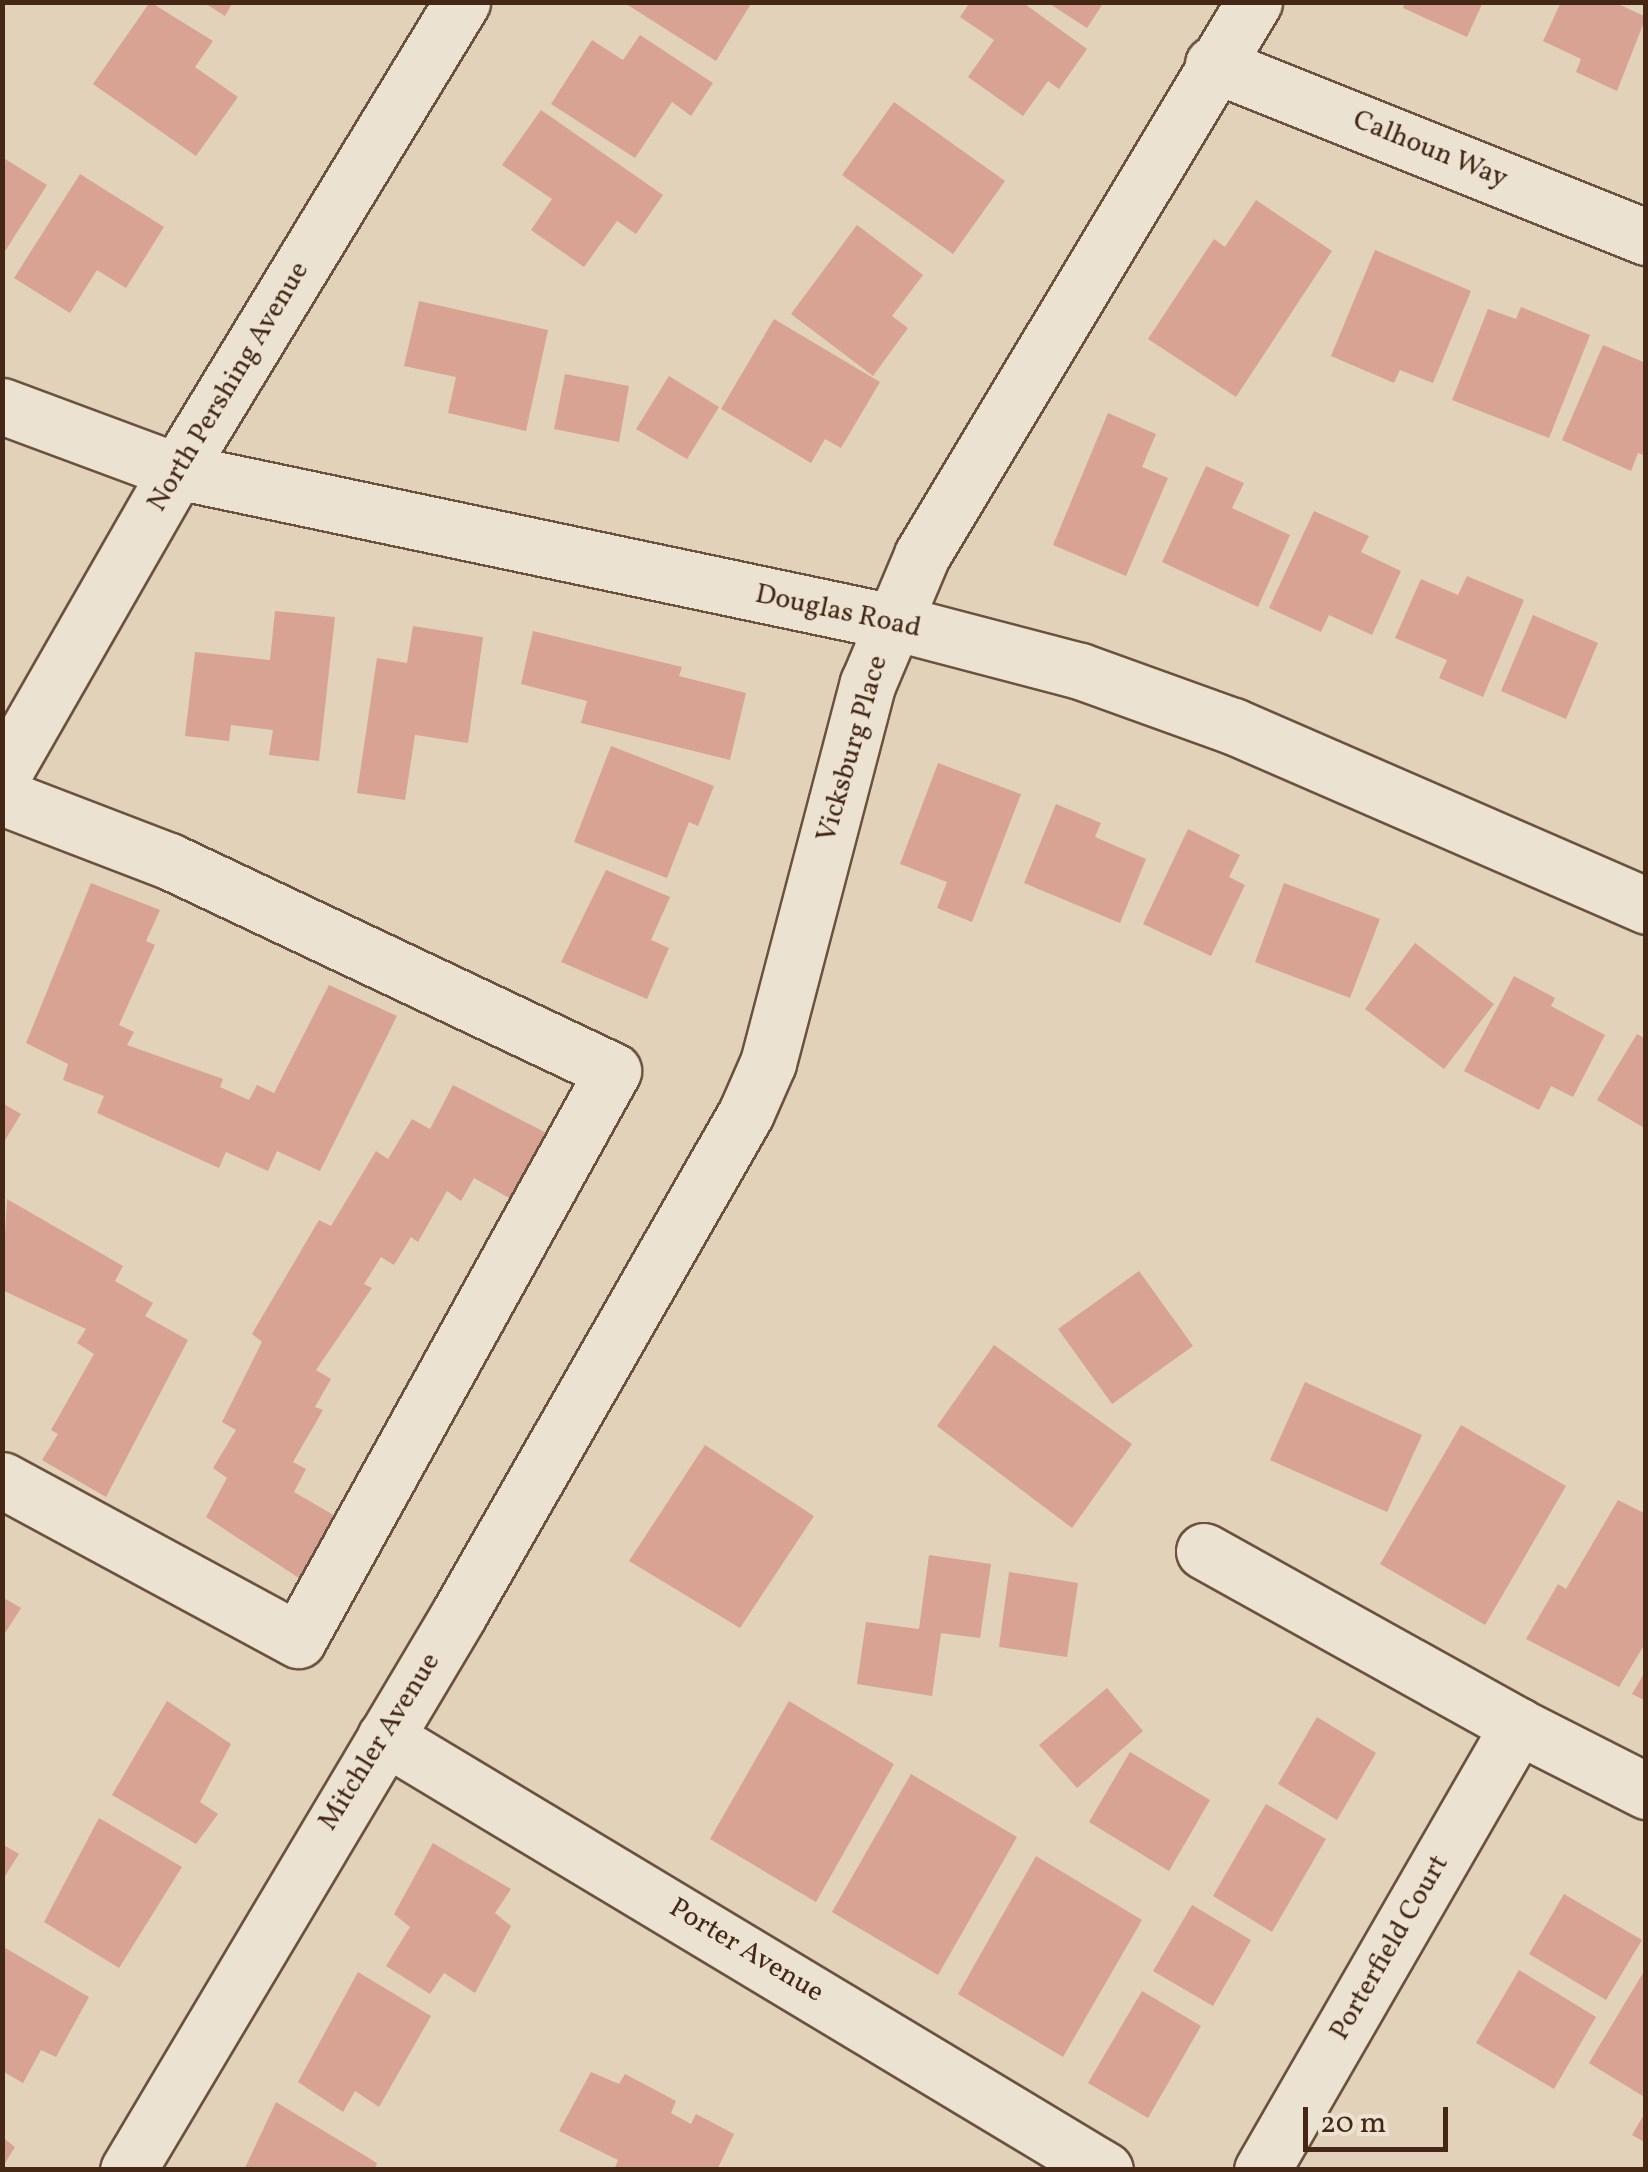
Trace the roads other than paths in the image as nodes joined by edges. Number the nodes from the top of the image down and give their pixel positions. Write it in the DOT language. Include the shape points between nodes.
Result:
graph roads {
  1 [pos="462,2"];
  2 [pos="1254,2"];
  3 [pos="1213,64"];
  4 [pos="1646,237"];
  5 [pos="2,406"];
  6 [pos="177,471"];
  7 [pos="893,622"];
  8 [pos="2,776"];
  9 [pos="2,798"];
  10 [pos="1646,906"];
  11 [pos="631,1314"];
  12 [pos="2,1480"];
  13 [pos="1204,1551"];
  14 [pos="1518,1726"];
  15 [pos="384,1737"];
  16 [pos="1646,1792"];
  17 [pos="128,2170"];
  18 [pos="1105,2170"];
  19 [pos="1262,2170"];
  1 -- 6 [label="street, North Pershing Avenue"];
  2 -- 3 [label="street, Vicksburg Place"];
  3 -- 4 [label="street, Calhoun Way"];
  3 -- 7 [label="street, Vicksburg Place" via="956,495"];
  5 -- 6 [label="street, Douglas Road"];
  6 -- 7 [label="street, Douglas Road"];
  6 -- 8 [label="street, North Pershing Avenue"];
  7 -- 10 [label="street, Douglas Road" via="1080,671 1233,726"];
  7 -- 11 [label="street, Vicksburg Place" via="868,683 768,1063"];
  9 -- 12 [label="street" via="169,861 612,1071 298,1640"];
  11 -- 15 [label="street, Mitchler Avenue"];
  13 -- 14 [label="street"];
  14 -- 16 [label="street"];
  14 -- 19 [label="street, Porterfield Court"];
  15 -- 17 [label="street, Mitchler Avenue"];
  15 -- 18 [label="street, Porter Avenue"];
}
